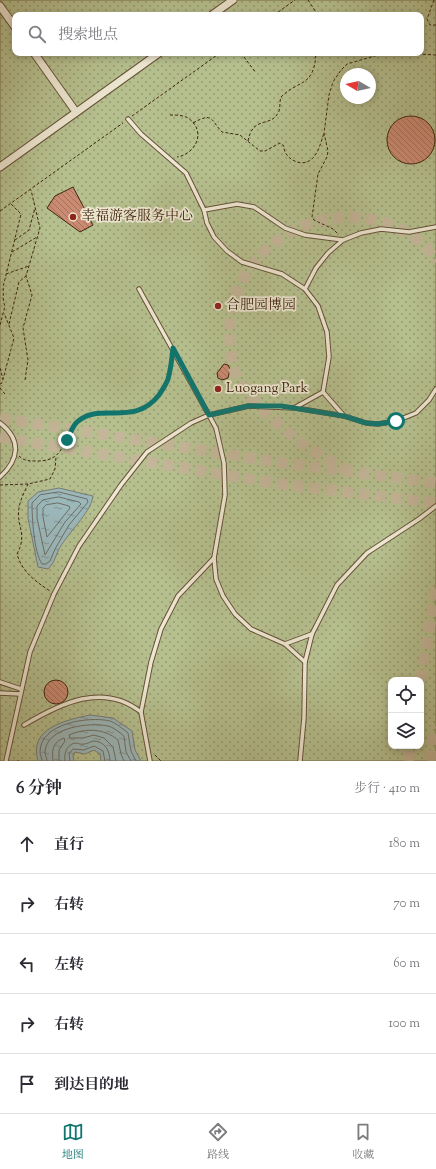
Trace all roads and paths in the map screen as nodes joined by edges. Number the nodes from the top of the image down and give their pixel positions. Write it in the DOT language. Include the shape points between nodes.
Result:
graph roads {
  1 [pos="233,0"];
  2 [pos="295,0"];
  3 [pos="308,0"];
  4 [pos="434,0"];
  5 [pos="0,6"];
  6 [pos="216,12"];
  7 [pos="278,12"];
  8 [pos="316,12"];
  9 [pos="12,22"];
  10 [pos="436,25"];
  11 [pos="424,54"];
  12 [pos="436,55"];
  13 [pos="36,56"];
  14 [pos="155,56"];
  15 [pos="216,56"];
  16 [pos="243,56"];
  17 [pos="315,56"];
  18 [pos="373,56"];
  19 [pos="256,73"];
  20 [pos="76,112"];
  21 [pos="170,115"];
  22 [pos="128,119"];
  23 [pos="193,123"];
  24 [pos="324,133"];
  25 [pos="248,142"];
  26 [pos="170,158"];
  27 [pos="0,167"];
  28 [pos="31,189"];
  29 [pos="11,204"];
  30 [pos="36,207"];
  31 [pos="204,210"];
  32 [pos="0,211"];
  33 [pos="436,228"];
  34 [pos="38,236"];
  35 [pos="338,240"];
  36 [pos="343,240"];
  37 [pos="14,241"];
  38 [pos="12,252"];
  39 [pos="29,266"];
  40 [pos="6,275"];
  41 [pos="26,276"];
  42 [pos="0,279"];
  43 [pos="4,281"];
  44 [pos="140,289"];
  45 [pos="305,289"];
  46 [pos="3,312"];
  47 [pos="0,325"];
  48 [pos="9,325"];
  49 [pos="173,348"];
  50 [pos="0,368"];
  51 [pos="3,379"];
  52 [pos="25,380"];
  53 [pos="0,384"];
  54 [pos="0,388"];
  55 [pos="436,389"];
  56 [pos="322,392"];
  57 [pos="5,394"];
  58 [pos="296,408"];
  59 [pos="209,415"];
  60 [pos="344,416"];
  61 [pos="0,423"];
  62 [pos="16,453"];
  63 [pos="56,457"];
  64 [pos="0,477"];
  65 [pos="28,484"];
  66 [pos="0,485"];
  67 [pos="436,506"];
  68 [pos="214,558"];
  69 [pos="54,594"];
  70 [pos="312,634"];
  71 [pos="285,644"];
  72 [pos="305,662"];
  73 [pos="0,682"];
  74 [pos="21,689"];
  75 [pos="0,693"];
  76 [pos="20,694"];
  77 [pos="141,712"];
  78 [pos="24,725"];
  79 [pos="6,761"];
  80 [pos="150,761"];
  81 [pos="300,761"];
  1 -- 6 [label="street"];
  2 -- 7 [label="path"];
  3 -- 8 [label="path"];
  4 -- 10 [label="path" via="427,19 430,25"];
  5 -- 9 [label="street"];
  11 -- 12 [label="path"];
  13 -- 20 [label="street"];
  14 -- 20 [label="street"];
  15 -- 22 [label="path"];
  16 -- 19 [label="path"];
  17 -- 25 [label="path" via="310,77 281,97 280,111 276,116 255,125 250,131"];
  18 -- 24 [label="path" via="354,61 341,70 333,82"];
  20 -- 27 [label="street"];
  21 -- 23 [label="path" via="183,116"];
  22 -- 26 [label="lane" via="141,134"];
  22 -- 28 [label="path"];
  23 -- 25 [label="path" via="209,117 222,132 236,133"];
  23 -- 26 [label="path" via="198,133 192,151 184,156"];
  24 -- 25 [label="path" via="314,157 303,163 292,160 280,143 260,151"];
  24 -- 35 [label="path" via="327,157 318,174 312,216 314,220 333,229"];
  26 -- 31 [label="lane" via="186,173"];
  28 -- 29 [label="path"];
  28 -- 30 [label="path"];
  29 -- 32 [label="path"];
  29 -- 37 [label="path" via="21,214"];
  30 -- 34 [label="path" via="40,228"];
  30 -- 37 [label="path" via="29,230"];
  31 -- 35 [label="lane" via="237,204 254,208 292,230 310,236"];
  31 -- 45 [label="lane" via="206,223 227,251 242,262 282,274"];
  33 -- 36 [label="lane" via="409,232 381,229"];
  34 -- 38 [label="path"];
  34 -- 39 [label="path"];
  35 -- 36 [label="lane"];
  36 -- 45 [label="lane" via="316,268"];
  37 -- 38 [label="path"];
  38 -- 40 [label="path"];
  39 -- 40 [label="path"];
  39 -- 41 [label="path"];
  40 -- 43 [label="path"];
  41 -- 48 [label="path" via="19,282"];
  41 -- 52 [label="path" via="32,295 23,328 28,360"];
  42 -- 43 [label="path"];
  43 -- 46 [label="path"];
  44 -- 49 [label="lane"];
  45 -- 56 [label="lane" via="318,306 327,332 329,357"];
  46 -- 47 [label="path"];
  46 -- 48 [label="path"];
  48 -- 51 [label="path" via="14,338"];
  49 -- 59 [label="lane"];
  49 -- 63 [label="path" via="168,380 154,401 131,413 95,414 81,418"];
  50 -- 51 [label="path"];
  51 -- 53 [label="path"];
  54 -- 57 [label="path"];
  55 -- 60 [label="lane" via="416,414 396,421 366,423"];
  56 -- 58 [label="lane"];
  56 -- 60 [label="lane"];
  58 -- 59 [label="lane" via="248,406"];
  58 -- 60 [label="lane"];
  59 -- 68 [label="lane" via="216,428 225,479 225,495"];
  59 -- 69 [label="lane" via="191,423 147,452 79,546"];
  61 -- 62 [label="lane" via="9,430 16,446"];
  62 -- 63 [label="path" via="26,461 49,460"];
  62 -- 64 [label="lane" via="13,463"];
  63 -- 65 [label="path" via="55,469 50,479"];
  65 -- 66 [label="path"];
  65 -- 69 [label="path" via="19,507 23,539 17,554 29,576"];
  67 -- 70 [label="lane" via="367,553 337,585"];
  68 -- 71 [label="lane" via="216,579 235,614 251,629"];
  68 -- 77 [label="lane" via="178,596 161,629"];
  69 -- 74 [label="lane" via="30,652"];
  70 -- 71 [label="lane"];
  70 -- 72 [label="lane"];
  71 -- 72 [label="lane"];
  72 -- 81 [label="lane"];
  73 -- 74 [label="lane"];
  74 -- 76 [label="lane"];
  75 -- 76 [label="lane"];
  76 -- 79 [label="lane"];
  77 -- 78 [label="lane" via="119,699 80,698 42,714"];
  77 -- 80 [label="lane"];
}
